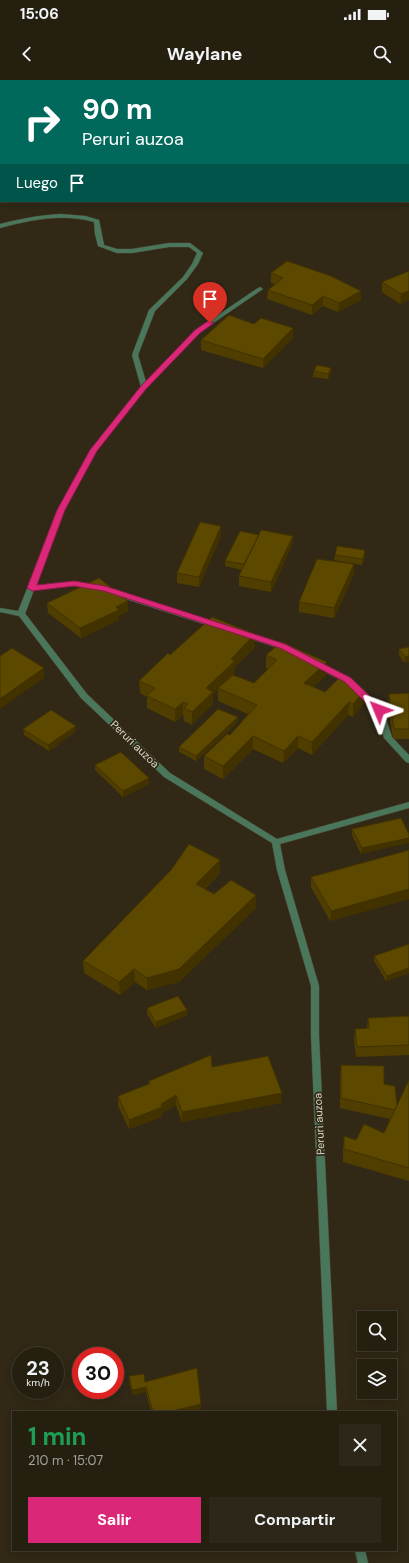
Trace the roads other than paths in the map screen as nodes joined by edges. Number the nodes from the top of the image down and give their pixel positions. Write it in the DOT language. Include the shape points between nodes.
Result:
graph roads {
  1 [pos="0,226"];
  2 [pos="260,289"];
  3 [pos="144,387"];
  4 [pos="32,588"];
  5 [pos="0,610"];
  6 [pos="22,614"];
  7 [pos="225,628"];
  8 [pos="239,632"];
  9 [pos="296,653"];
  10 [pos="309,660"];
  11 [pos="409,760"];
  12 [pos="406,806"];
  13 [pos="276,842"];
  14 [pos="332,1411"];
  15 [pos="360,1551"];
  16 [pos="363,1563"];
  1 -- 3 [label="street" via="64,215 83,216 97,221 101,246 117,251 132,251 169,245 190,245 200,253 185,278 152,310 135,355"];
  2 -- 3 [label="street" via="198,331"];
  3 -- 4 [label="street" via="94,450 61,510"];
  4 -- 6 [label="street"];
  4 -- 7 [label="street" via="74,584 105,589"];
  5 -- 6 [label="street"];
  6 -- 13 [label="street, Peruri auzoa" via="84,696 167,775"];
  8 -- 9 [label="street"];
  10 -- 11 [label="street" via="348,680 379,710 388,738"];
  12 -- 13 [label="street"];
  13 -- 14 [label="street, Peruri auzoa" via="281,870 315,986"];
  15 -- 16 [label="street"];
}
